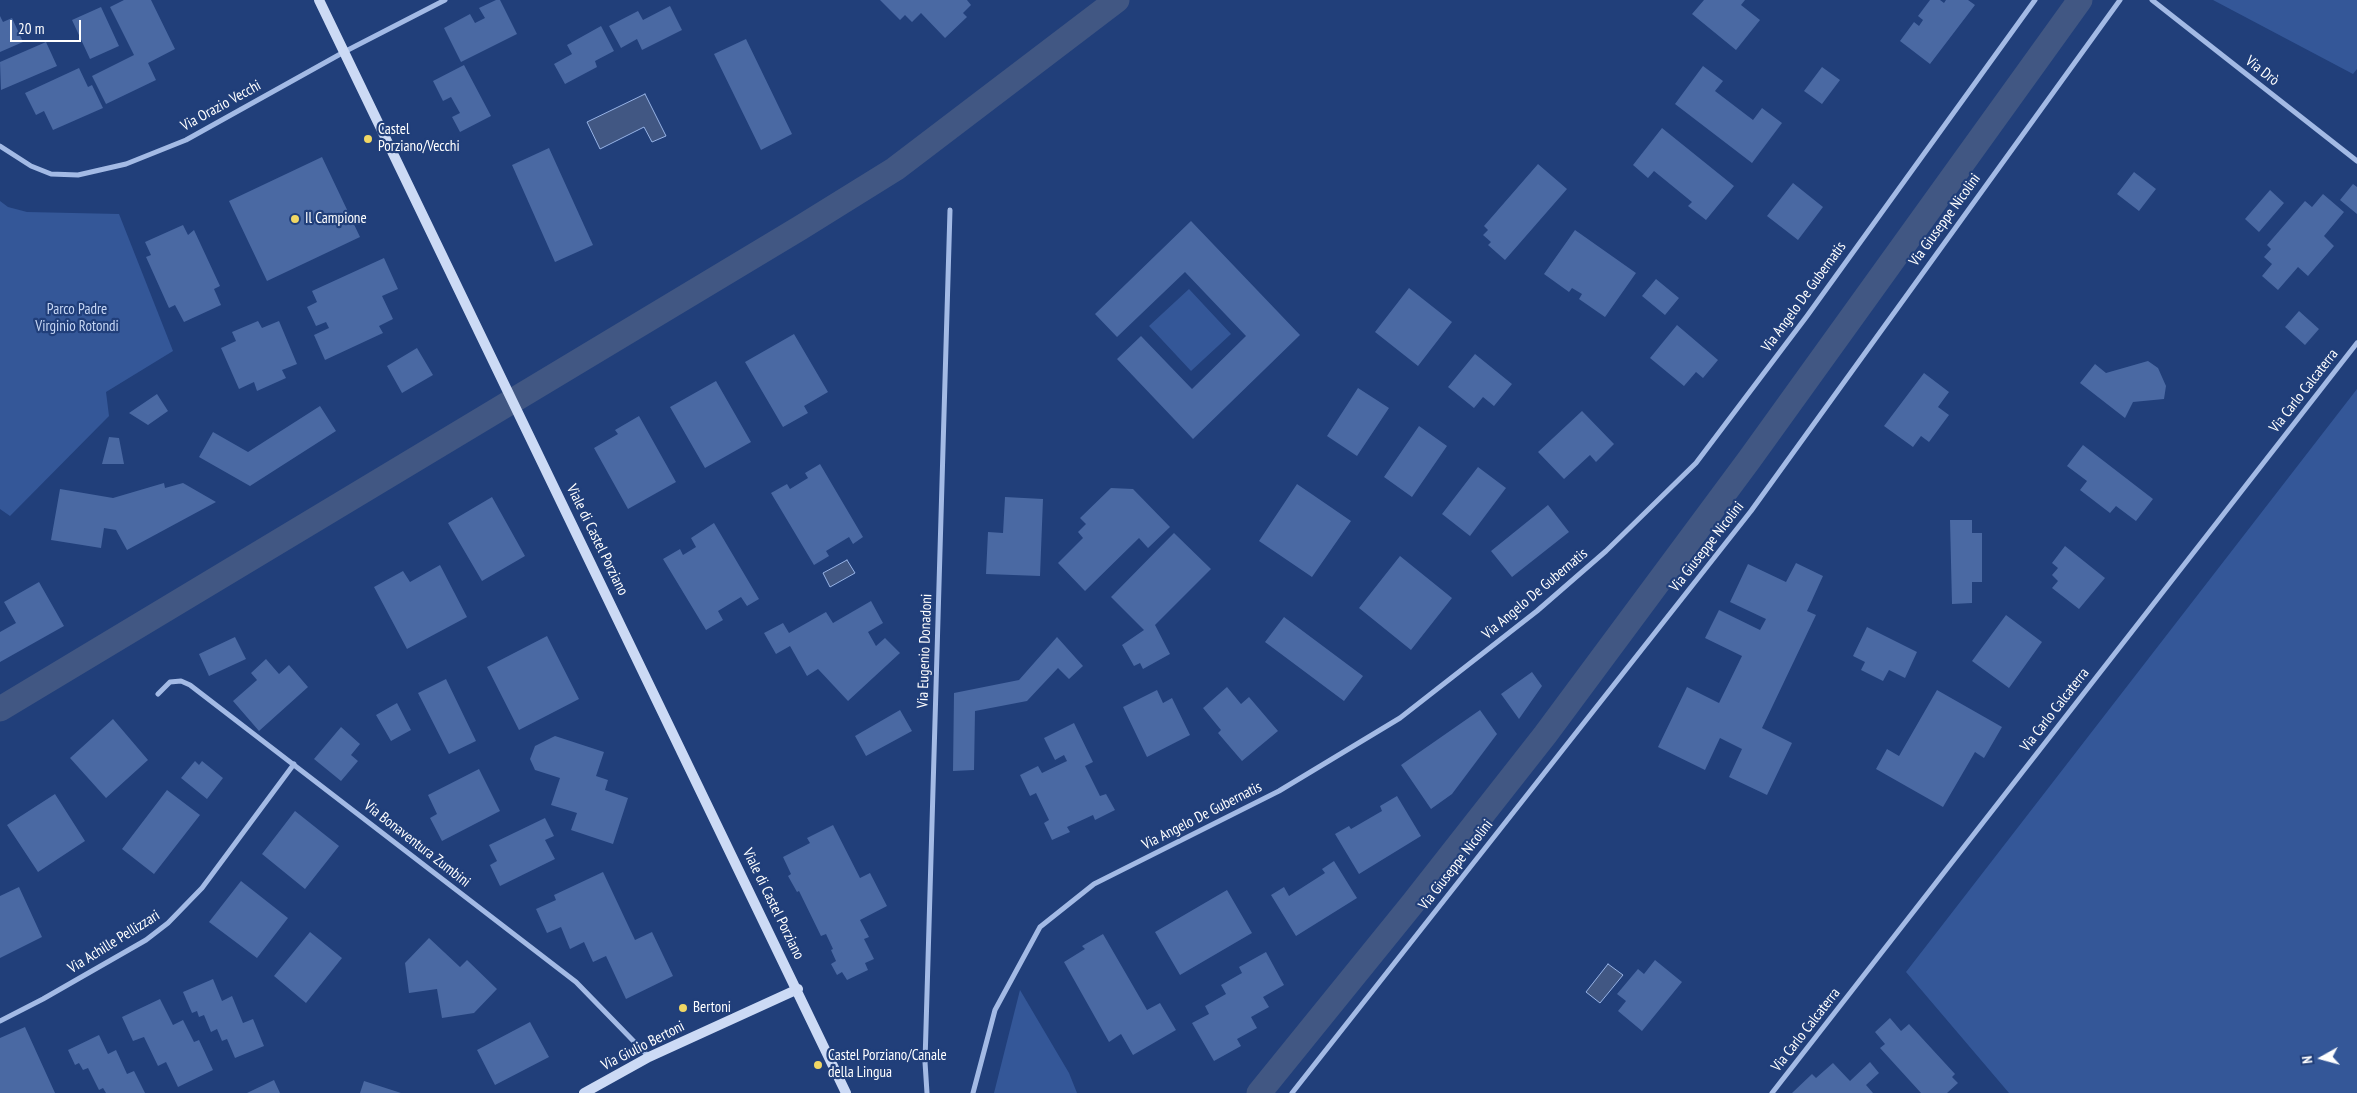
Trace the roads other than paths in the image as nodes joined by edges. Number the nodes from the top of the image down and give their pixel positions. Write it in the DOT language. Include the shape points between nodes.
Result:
graph roads {
  1 [pos="319,0"];
  2 [pos="445,0"];
  3 [pos="2035,0"];
  4 [pos="2120,0"];
  5 [pos="2152,0"];
  6 [pos="344,52"];
  7 [pos="0,146"];
  8 [pos="2357,161"];
  9 [pos="950,210"];
  10 [pos="2357,343"];
  11 [pos="158,694"];
  12 [pos="294,764"];
  13 [pos="798,990"];
  14 [pos="0,1021"];
  15 [pos="649,1057"];
  16 [pos="584,1093"];
  17 [pos="846,1093"];
  18 [pos="927,1093"];
  19 [pos="973,1093"];
  20 [pos="1292,1093"];
  21 [pos="1772,1093"];
  1 -- 6 [label="street, Viale di Castel Porziano"];
  2 -- 6 [label="street, Via Orazio Vecchi"];
  3 -- 19 [label="street, Via Angelo De Gubernatis" via="1807,316 1696,463 1606,551 1544,605 1400,718 1279,791 1094,884 1040,927 995,1010"];
  4 -- 20 [label="street, Via Giuseppe Nicolini" via="1751,511"];
  5 -- 8 [label="street, Via Drò"];
  6 -- 7 [label="street, Via Orazio Vecchi" via="186,140 118,167 78,175 51,174"];
  6 -- 13 [label="street, Viale di Castel Porziano"];
  9 -- 18 [label="street, Via Eugenio Donadoni" via="925,1052"];
  10 -- 21 [label="street, Via Carlo Calcaterra"];
  11 -- 12 [label="street, Via Bonaventura Zumbini" via="170,682 186,683"];
  12 -- 14 [label="street, Via Achille Pellizzari" via="202,888 168,923 146,940"];
  12 -- 15 [label="street, Via Bonaventura Zumbini" via="576,982"];
  13 -- 15 [label="street, Via Giulio Bertoni"];
  13 -- 17 [label="street, Viale di Castel Porziano"];
  15 -- 16 [label="street, Via Giulio Bertoni"];
}
